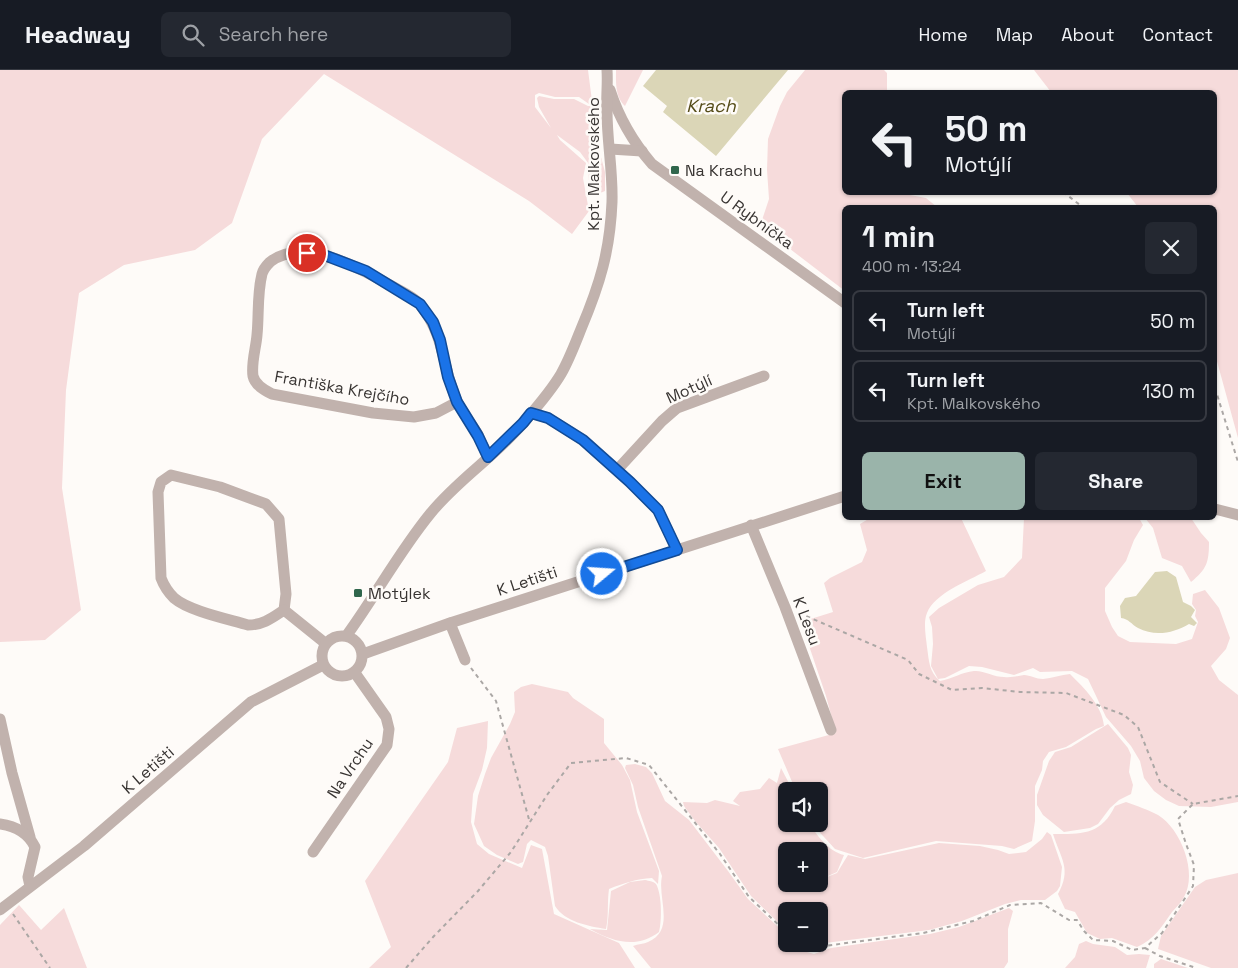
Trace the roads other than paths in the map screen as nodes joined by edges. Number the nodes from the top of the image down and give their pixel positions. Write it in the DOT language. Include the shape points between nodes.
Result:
graph roads {
  1 [pos="607,70"];
  2 [pos="608,84"];
  3 [pos="610,149"];
  4 [pos="642,151"];
  5 [pos="842,301"];
  6 [pos="764,376"];
  7 [pos="457,402"];
  8 [pos="531,413"];
  9 [pos="488,457"];
  10 [pos="617,470"];
  11 [pos="842,497"];
  12 [pos="1217,510"];
  13 [pos="1238,515"];
  14 [pos="751,525"];
  15 [pos="677,550"];
  16 [pos="284,610"];
  17 [pos="450,623"];
  18 [pos="347,635"];
  19 [pos="326,643"];
  20 [pos="363,654"];
  21 [pos="464,660"];
  22 [pos="324,665"];
  23 [pos="355,673"];
  24 [pos="0,719"];
  25 [pos="831,730"];
  26 [pos="0,824"];
  27 [pos="30,837"];
  28 [pos="313,852"];
  29 [pos="30,886"];
  30 [pos="3,907"];
  1 -- 2 [label="street"];
  2 -- 3 [label="street, Kpt. Malkovského" via="606,111"];
  2 -- 4 [label="street, U Rybníčka" via="619,113"];
  3 -- 4 [label="street"];
  3 -- 8 [label="street, Kpt. Malkovského" via="612,200 604,268 561,374"];
  4 -- 5 [label="street, U Rybníčka" via="668,176"];
  6 -- 10 [label="street, Motýlí" via="677,408"];
  7 -- 7 [label="street, Františka Krejčího" via="436,413 414,417 373,413 272,394 260,387 254,378 253,364 262,272 282,255 324,255 366,271 420,304 433,322 440,340"];
  7 -- 9 [label="street, Františka Krejčího"];
  8 -- 9 [label="street, Kpt. Malkovského"];
  8 -- 10 [label="street" via="548,418 583,440"];
  9 -- 18 [label="street, Kpt. Malkovského" via="450,491 425,520"];
  10 -- 15 [label="street" via="658,510"];
  11 -- 14 [label="street, K Letišti"];
  12 -- 13 [label="street"];
  14 -- 15 [label="street, K Letišti"];
  14 -- 25 [label="street, K Lesu"];
  15 -- 17 [label="street, K Letišti"];
  16 -- 16 [label="street" via="258,625 248,625 186,606 167,591 161,578 158,492 161,482 171,475 220,487 266,504 279,519 286,594"];
  16 -- 19 [label="street"];
  17 -- 20 [label="street, K Letišti"];
  17 -- 21 [label="street"];
  18 -- 19 [label="street" via="335,636"];
  18 -- 20 [label="street" via="358,642"];
  19 -- 22 [label="street" via="321,654"];
  20 -- 23 [label="street" via="362,664"];
  22 -- 23 [label="street" via="332,674 343,677"];
  22 -- 29 [label="street, K Letišti" via="251,702 84,846"];
  23 -- 28 [label="street, Na Vrchu" via="386,717 389,729 387,745"];
  24 -- 27 [label="street"];
  26 -- 27 [label="street"];
  27 -- 29 [label="street" via="35,847 28,877"];
  29 -- 30 [label="street, K Letišti"];
}
